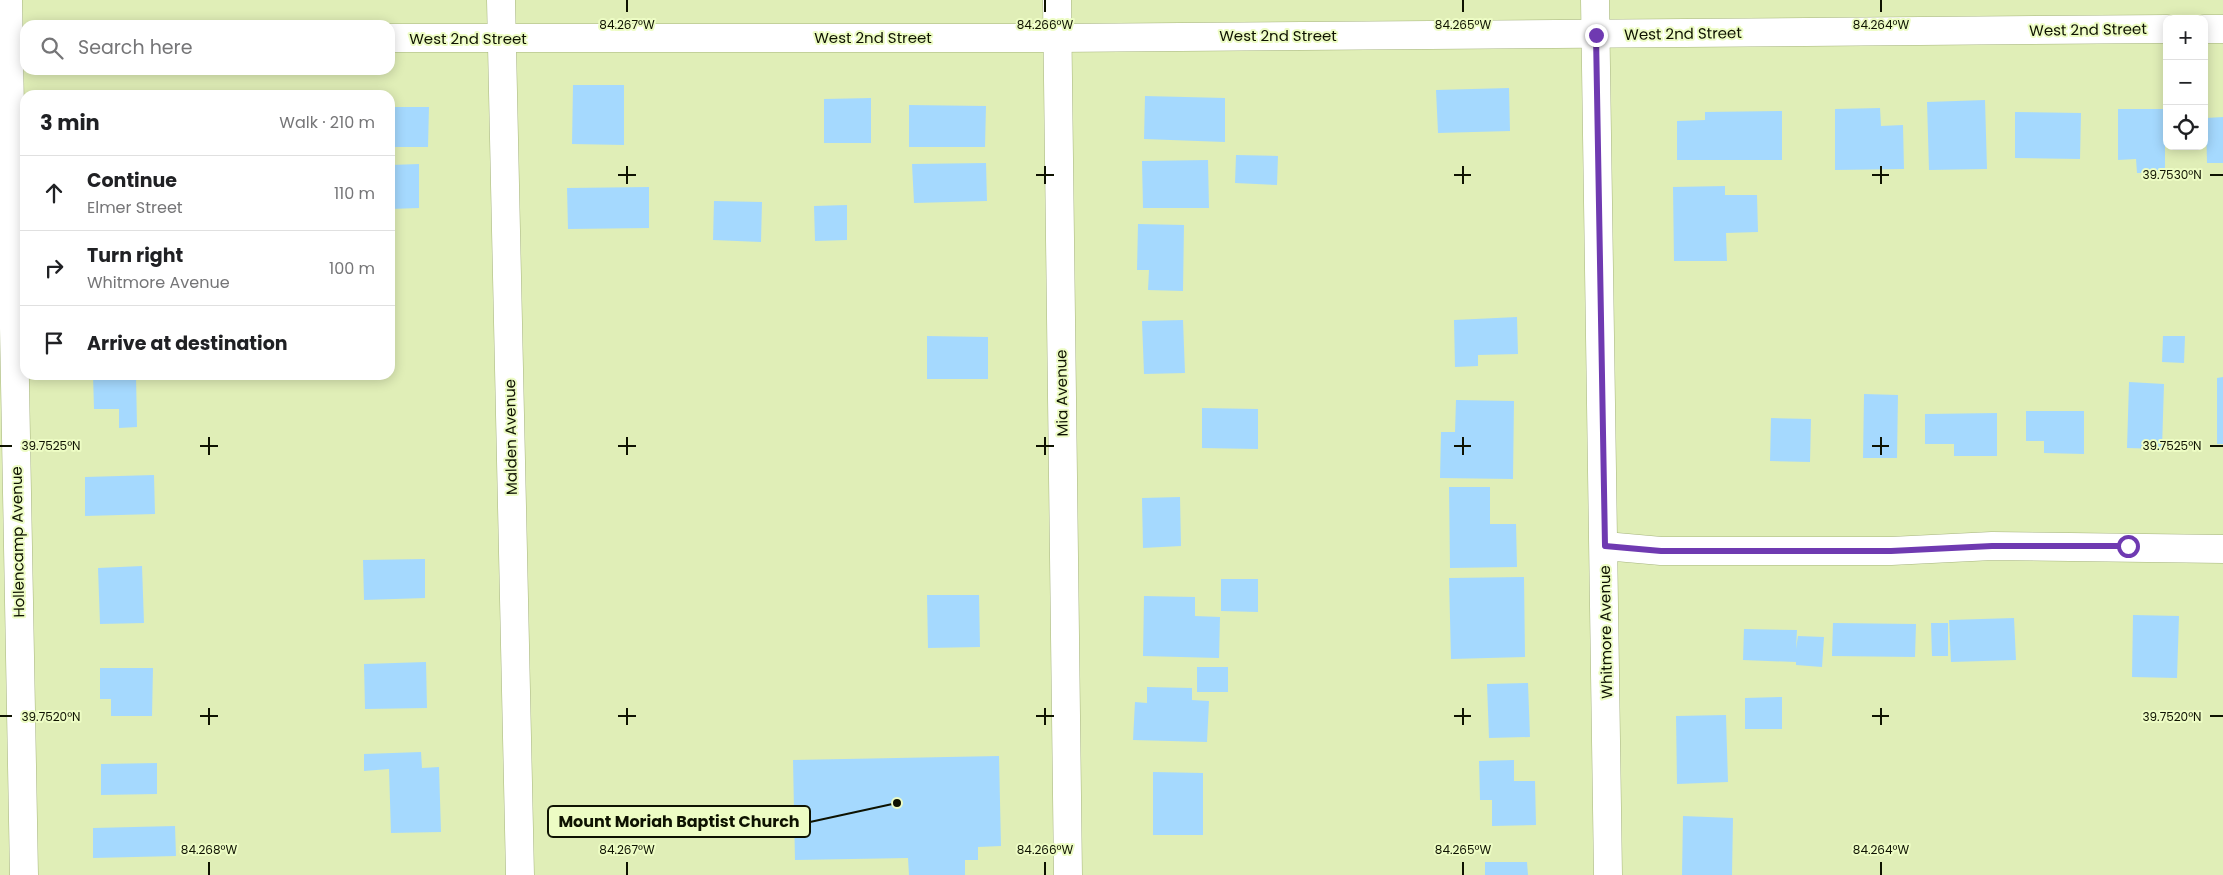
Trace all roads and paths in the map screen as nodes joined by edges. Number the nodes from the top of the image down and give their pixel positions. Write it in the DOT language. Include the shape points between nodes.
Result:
graph roads {
  1 [pos="8,0"];
  2 [pos="501,0"];
  3 [pos="1057,0"];
  4 [pos="1595,0"];
  5 [pos="2163,29"];
  6 [pos="2208,29"];
  7 [pos="2223,29"];
  8 [pos="1596,35"];
  9 [pos="11,36"];
  10 [pos="395,38"];
  11 [pos="1057,38"];
  12 [pos="503,39"];
  13 [pos="1605,546"];
  14 [pos="2223,549"];
  15 [pos="24,875"];
  16 [pos="520,875"];
  17 [pos="1068,875"];
  18 [pos="1608,875"];
  1 -- 9 [label="street, Hollencamp Avenue"];
  2 -- 12 [label="street, Malden Avenue"];
  3 -- 11 [label="street, Mia Avenue"];
  4 -- 8 [label="street, Whitmore Avenue"];
  5 -- 8 [label="street, West 2nd Street"];
  6 -- 7 [label="street"];
  8 -- 11 [label="street, West 2nd Street"];
  8 -- 13 [label="street, Whitmore Avenue"];
  9 -- 15 [label="street, Hollencamp Avenue"];
  10 -- 12 [label="street, West 2nd Street"];
  11 -- 12 [label="street, West 2nd Street"];
  11 -- 17 [label="street, Mia Avenue"];
  12 -- 16 [label="street, Malden Avenue"];
  13 -- 14 [label="street" via="1661,551 1891,551 1992,546"];
  13 -- 18 [label="street, Whitmore Avenue"];
}
